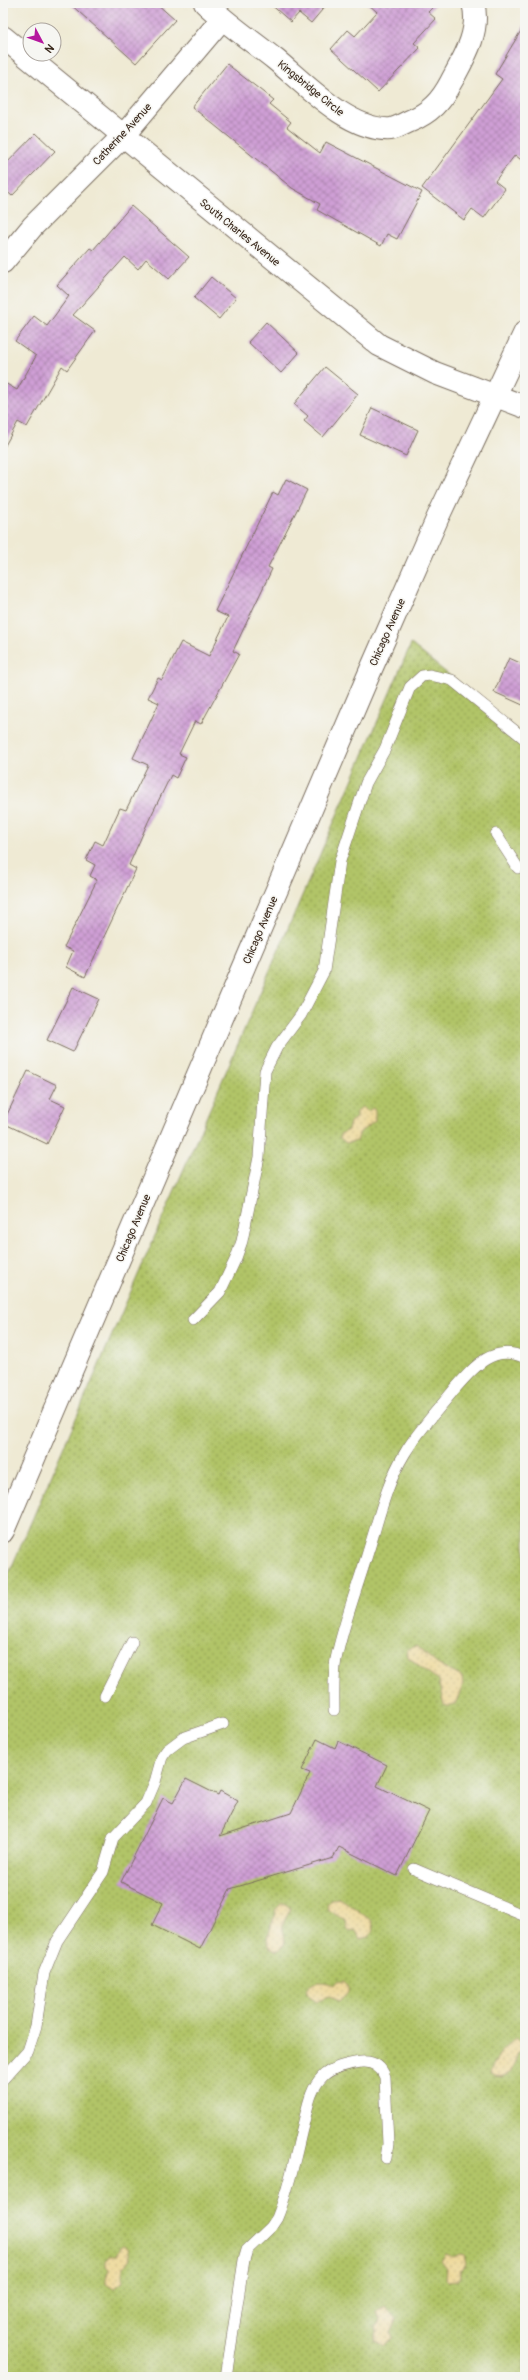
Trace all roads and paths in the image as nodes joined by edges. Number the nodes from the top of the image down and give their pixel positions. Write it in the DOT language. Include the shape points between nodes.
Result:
graph roads {
  1 [pos="205,3"];
  2 [pos="472,3"];
  3 [pos="222,19"];
  4 [pos="3,37"];
  5 [pos="123,136"];
  6 [pos="3,262"];
  7 [pos="525,332"];
  8 [pos="495,395"];
  9 [pos="525,406"];
  10 [pos="525,740"];
  11 [pos="496,834"];
  12 [pos="518,868"];
  13 [pos="193,1320"];
  14 [pos="525,1358"];
  15 [pos="3,1531"];
  16 [pos="132,1642"];
  17 [pos="105,1696"];
  18 [pos="334,1710"];
  19 [pos="223,1724"];
  20 [pos="414,1869"];
  21 [pos="525,1916"];
  22 [pos="3,2078"];
  23 [pos="386,2158"];
  24 [pos="226,2377"];
  1 -- 3 [label="street"];
  2 -- 3 [label="street, Kingsbridge Circle" via="476,15 472,40 440,101 423,116 391,129 355,122 338,112"];
  3 -- 5 [label="street, Catherine Avenue"];
  4 -- 5 [label="street, South Charles Avenue"];
  5 -- 6 [label="street, Catherine Avenue" via="33,226"];
  5 -- 8 [label="street, South Charles Avenue" via="379,345 435,373"];
  7 -- 8 [label="street, Chicago Avenue"];
  8 -- 9 [label="street, South Charles Avenue"];
  8 -- 15 [label="street, Chicago Avenue" via="369,674"];
  10 -- 13 [label="lane" via="452,680 430,675 422,676 410,687 385,750 366,783 340,861 324,971 301,1015 277,1047 265,1071 259,1157 238,1252 220,1292"];
  11 -- 12 [label="lane"];
  14 -- 18 [label="lane" via="516,1354 495,1354 475,1367 412,1440 404,1454 389,1485 376,1522 343,1631 334,1675"];
  16 -- 17 [label="lane"];
  19 -- 22 [label="lane" via="178,1741 162,1757 146,1803 113,1838 102,1872 57,1941 44,1973 36,2026 30,2045 20,2061"];
  20 -- 21 [label="lane"];
  23 -- 24 [label="lane" via="388,2133 385,2076 379,2066 364,2062 328,2072 318,2082 309,2103 277,2218 248,2250"];
}
